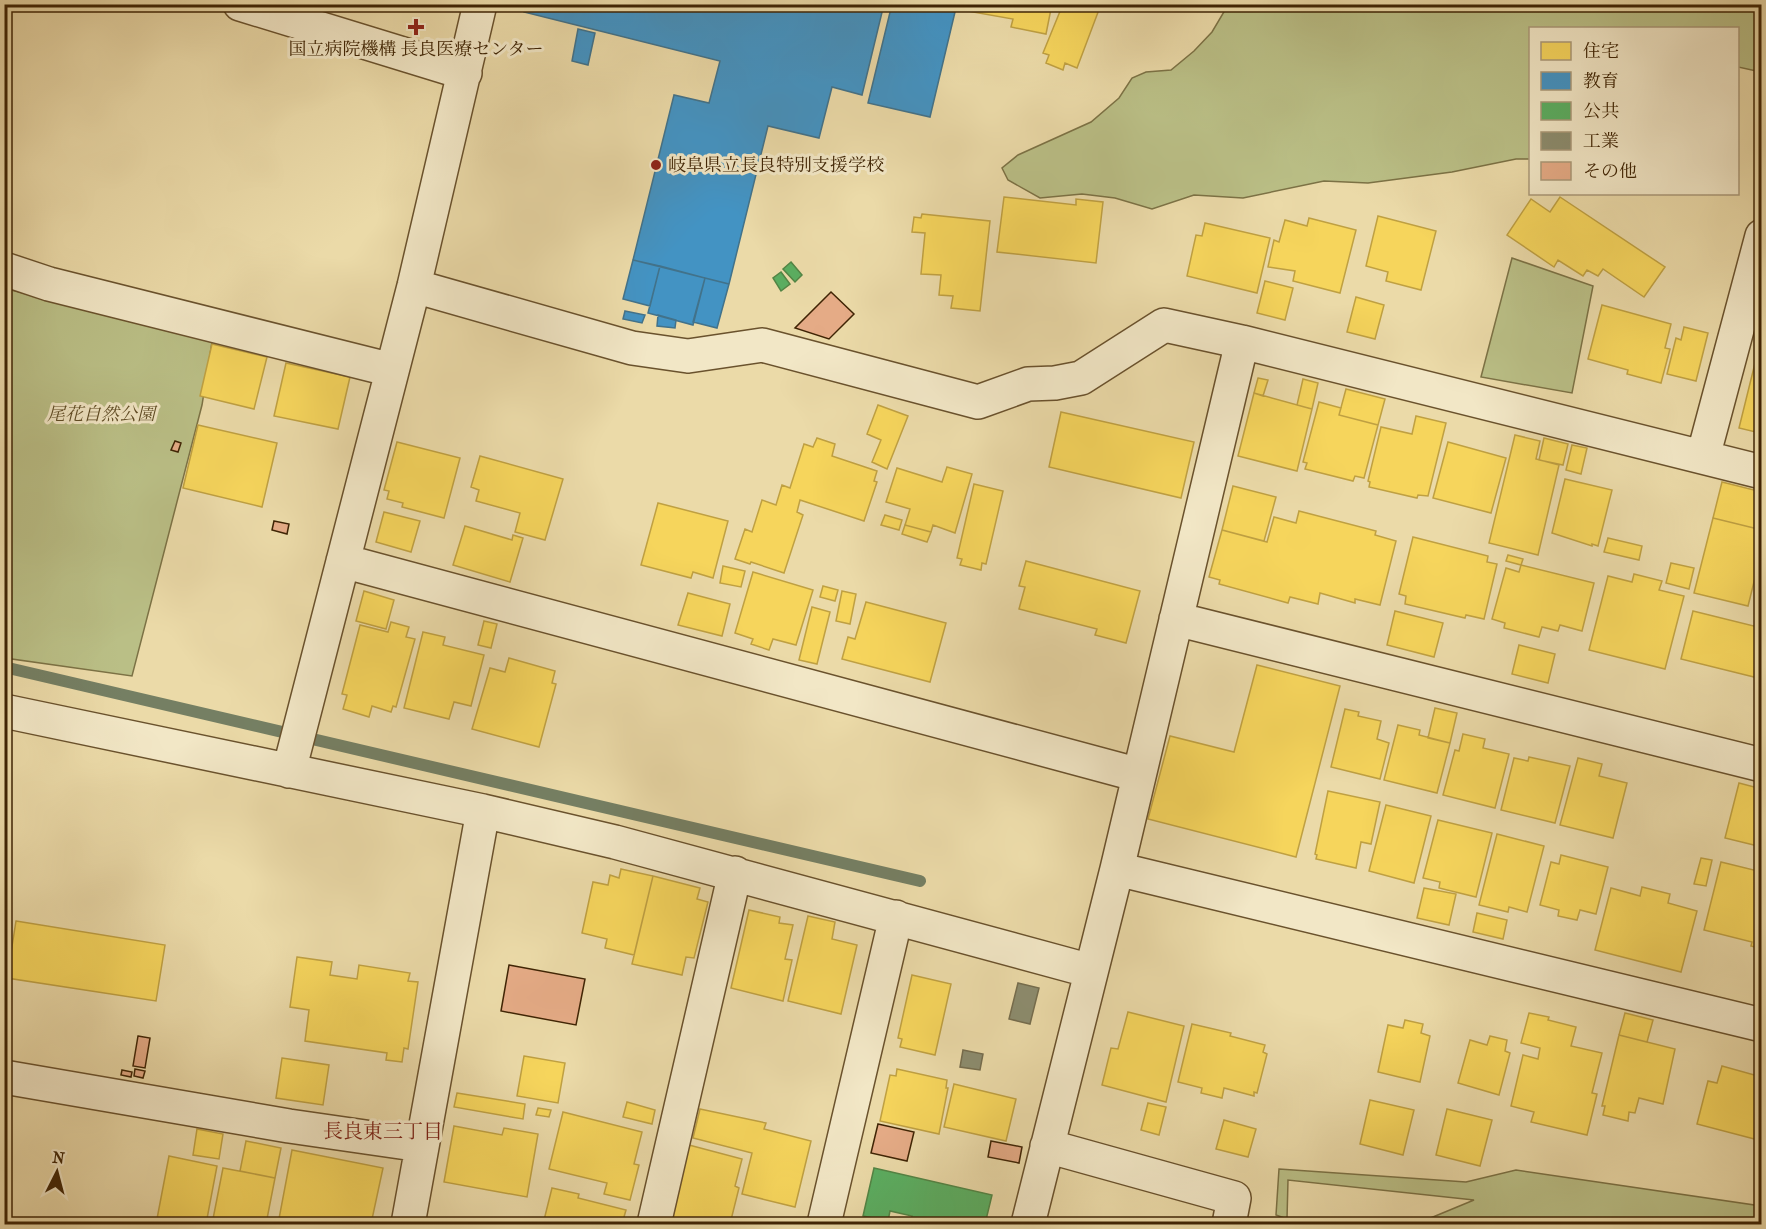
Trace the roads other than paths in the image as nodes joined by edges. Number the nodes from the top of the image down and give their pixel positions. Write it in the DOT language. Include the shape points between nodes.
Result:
graph roads {
  1 [pos="240,4"];
  2 [pos="480,4"];
  3 [pos="465,73"];
  4 [pos="1761,236"];
  5 [pos="4,269"];
  6 [pos="414,286"];
  7 [pos="1242,342"];
  8 [pos="392,370"];
  9 [pos="1702,457"];
  10 [pos="1761,472"];
  11 [pos="343,561"];
  12 [pos="1176,619"];
  13 [pos="4,711"];
  14 [pos="296,743"];
  15 [pos="1761,765"];
  16 [pos="1139,775"];
  17 [pos="483,811"];
  18 [pos="1117,868"];
  19 [pos="735,873"];
  20 [pos="896,917"];
  21 [pos="1091,971"];
  22 [pos="1761,1025"];
  23 [pos="4,1077"];
  24 [pos="421,1145"];
  25 [pos="1047,1146"];
  26 [pos="408,1224"];
  27 [pos="654,1224"];
  28 [pos="824,1224"];
  29 [pos="1028,1224"];
  30 [pos="1229,1224"];
  1 -- 3 [label="street"];
  2 -- 3 [label="street"];
  3 -- 6 [label="street"];
  4 -- 9 [label="street"];
  5 -- 8 [label="street" via="49,284"];
  6 -- 7 [label="street" via="632,348 688,356 762,345 978,402 1028,384 1082,378 1164,325"];
  6 -- 8 [label="street"];
  7 -- 9 [label="street"];
  7 -- 12 [label="street"];
  8 -- 11 [label="street"];
  9 -- 10 [label="street"];
  11 -- 14 [label="street"];
  11 -- 16 [label="street"];
  12 -- 15 [label="street"];
  12 -- 16 [label="street"];
  13 -- 14 [label="street"];
  14 -- 17 [label="street"];
  16 -- 18 [label="street"];
  17 -- 19 [label="street"];
  17 -- 24 [label="street"];
  18 -- 21 [label="street"];
  18 -- 22 [label="street"];
  19 -- 20 [label="street"];
  19 -- 27 [label="street"];
  20 -- 21 [label="street"];
  20 -- 28 [label="street"];
  21 -- 25 [label="street"];
  23 -- 24 [label="street"];
  24 -- 26 [label="street"];
  25 -- 29 [label="street"];
  25 -- 30 [label="street" via="1234,1198"];
}
